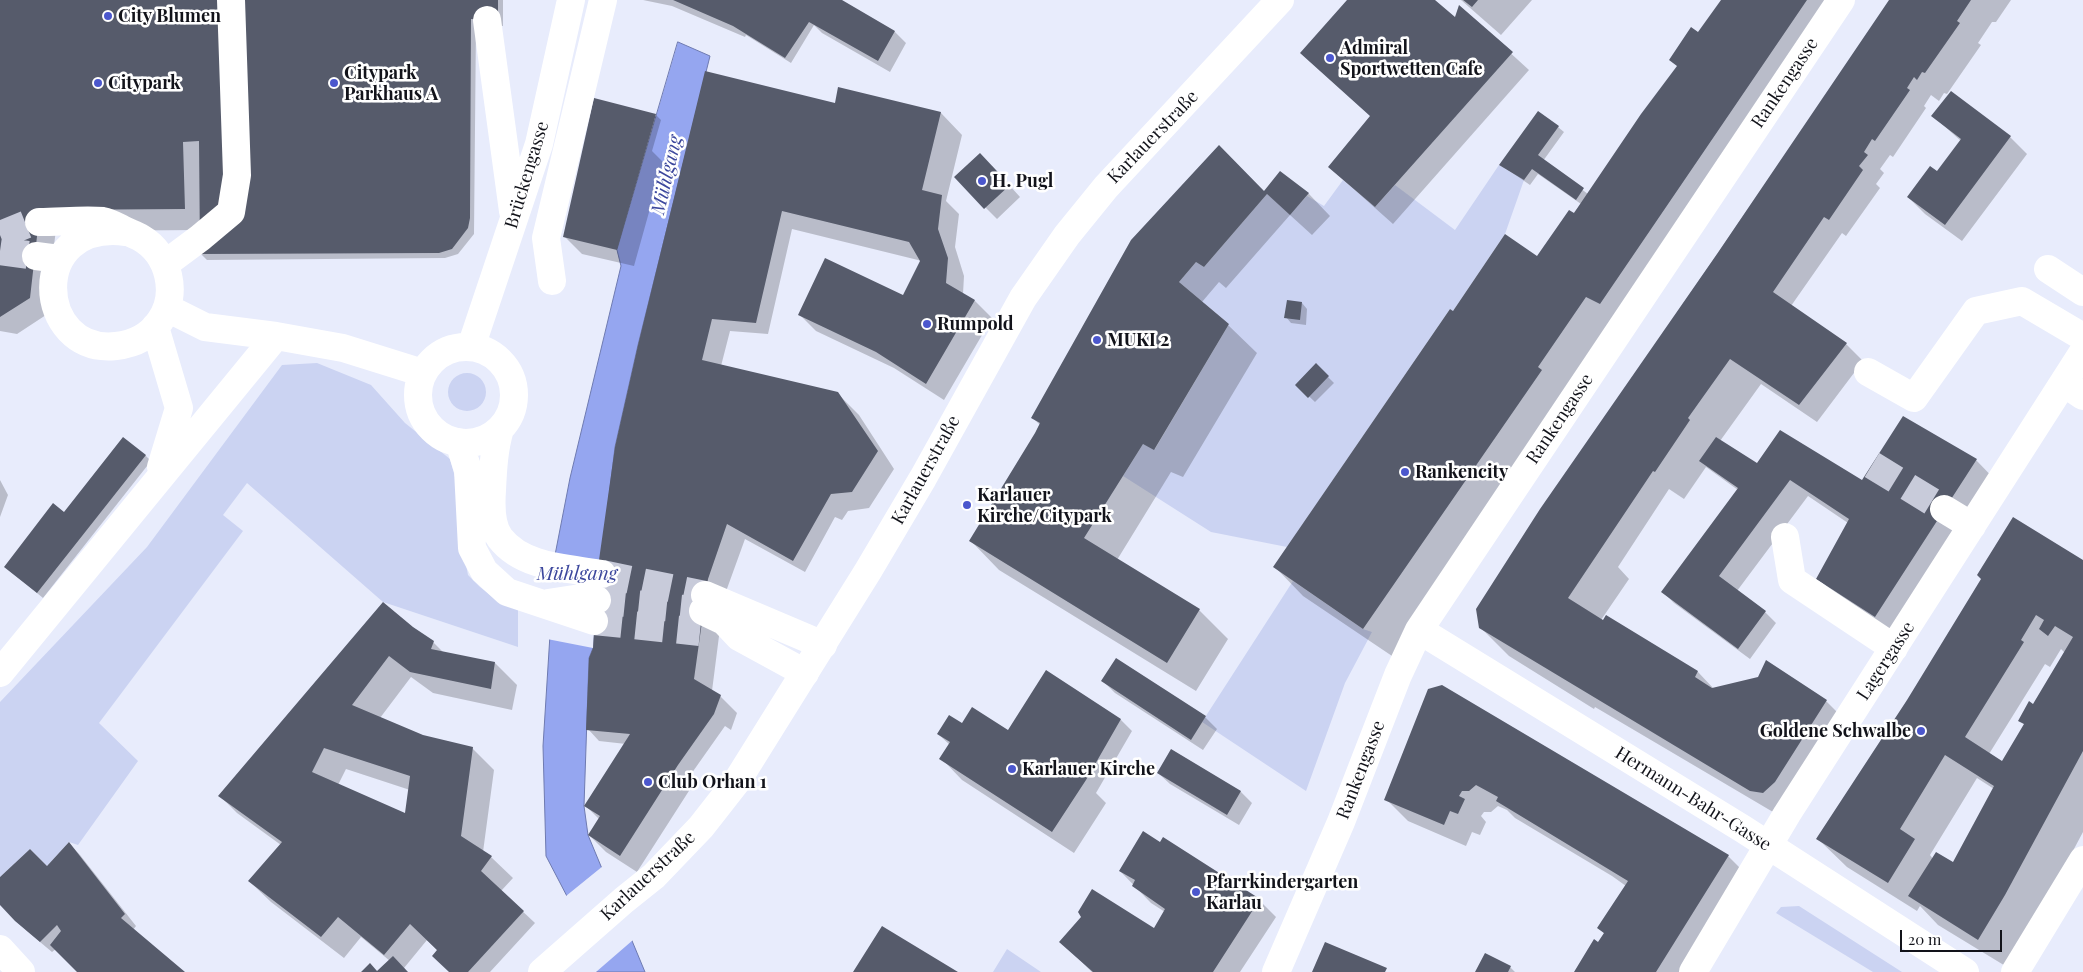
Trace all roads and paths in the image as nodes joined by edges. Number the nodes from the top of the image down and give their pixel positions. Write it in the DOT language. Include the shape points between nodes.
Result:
graph roads {
  1 [pos="231,0"];
  2 [pos="571,0"];
  3 [pos="603,0"];
  4 [pos="1280,0"];
  5 [pos="1841,0"];
  6 [pos="487,20"];
  7 [pos="514,217"];
  8 [pos="39,222"];
  9 [pos="126,232"];
  10 [pos="165,264"];
  11 [pos="2048,269"];
  12 [pos="552,281"];
  13 [pos="2083,292"];
  14 [pos="161,318"];
  15 [pos="276,336"];
  16 [pos="2083,337"];
  17 [pos="471,347"];
  18 [pos="2083,352"];
  19 [pos="1868,372"];
  20 [pos="423,373"];
  21 [pos="2073,389"];
  22 [pos="500,429"];
  23 [pos="459,442"];
  24 [pos="158,479"];
  25 [pos="1944,509"];
  26 [pos="1972,526"];
  27 [pos="1786,537"];
  28 [pos="1419,630"];
  29 [pos="823,645"];
  30 [pos="1894,648"];
  31 [pos="0,673"];
  32 [pos="805,673"];
  33 [pos="1767,846"];
  34 [pos="2083,860"];
  35 [pos="0,948"];
  36 [pos="21,972"];
  37 [pos="542,972"];
  38 [pos="1276,972"];
  39 [pos="1693,972"];
  40 [pos="1965,972"];
  41 [pos="2015,972"];
  1 -- 10 [label="street" via="237,175 231,212"];
  2 -- 7 [label="street, Brückengasse" via="539,144"];
  3 -- 12 [label="street, Brückengasse" via="546,238"];
  4 -- 29 [label="street, Karlauerstraße" via="1106,187 1040,271 923,478"];
  5 -- 28 [label="street, Rankengasse"];
  6 -- 7 [label="street"];
  7 -- 17 [label="street, Brückengasse"];
  8 -- 9 [label="street" via="105,221"];
  9 -- 10 [label="street" via="142,238"];
  9 -- 14 [label="street" via="92,233 47,257 59,315 77,336 92,344 110,347 127,345 142,338"];
  10 -- 14 [label="street" via="170,286"];
  11 -- 13 [label="street"];
  14 -- 15 [label="street"];
  14 -- 24 [label="street" via="179,408"];
  15 -- 20 [label="street" via="343,348"];
  15 -- 24 [label="street"];
  16 -- 19 [label="street" via="2022,301 1976,310 1914,398"];
  17 -- 20 [label="street" via="461,346 442,352"];
  17 -- 22 [label="street" via="498,358 513,383 511,412"];
  18 -- 21 [label="street, Lagergasse"];
  20 -- 23 [label="street" via="418,400 423,417 434,431"];
  21 -- 26 [label="street, Lagergasse"];
  22 -- 23 [label="street" via="481,440"];
  22 -- 23 [label="street" via="494,451 491,512 499,537 517,553 548,565 598,598 541,604 507,592 484,571 472,548 468,470"];
  24 -- 31 [label="street"];
  25 -- 26 [label="street"];
  26 -- 30 [label="street, Lagergasse"];
  27 -- 30 [label="street" via="1792,580"];
  28 -- 33 [label="street, Hermann-Bahr-Gasse"];
  28 -- 38 [label="street, Rankengasse"];
  29 -- 32 [label="street, Karlauerstraße"];
  29 -- 32 [label="street" via="703,613 720,638 739,636"];
  30 -- 33 [label="street, Lagergasse"];
  32 -- 37 [label="street, Karlauerstraße" via="737,780 701,827 654,876"];
  33 -- 39 [label="street, Lagergasse"];
  33 -- 40 [label="street, Hermann-Bahr-Gasse"];
  34 -- 41 [label="street"];
  35 -- 36 [label="street"];
}
